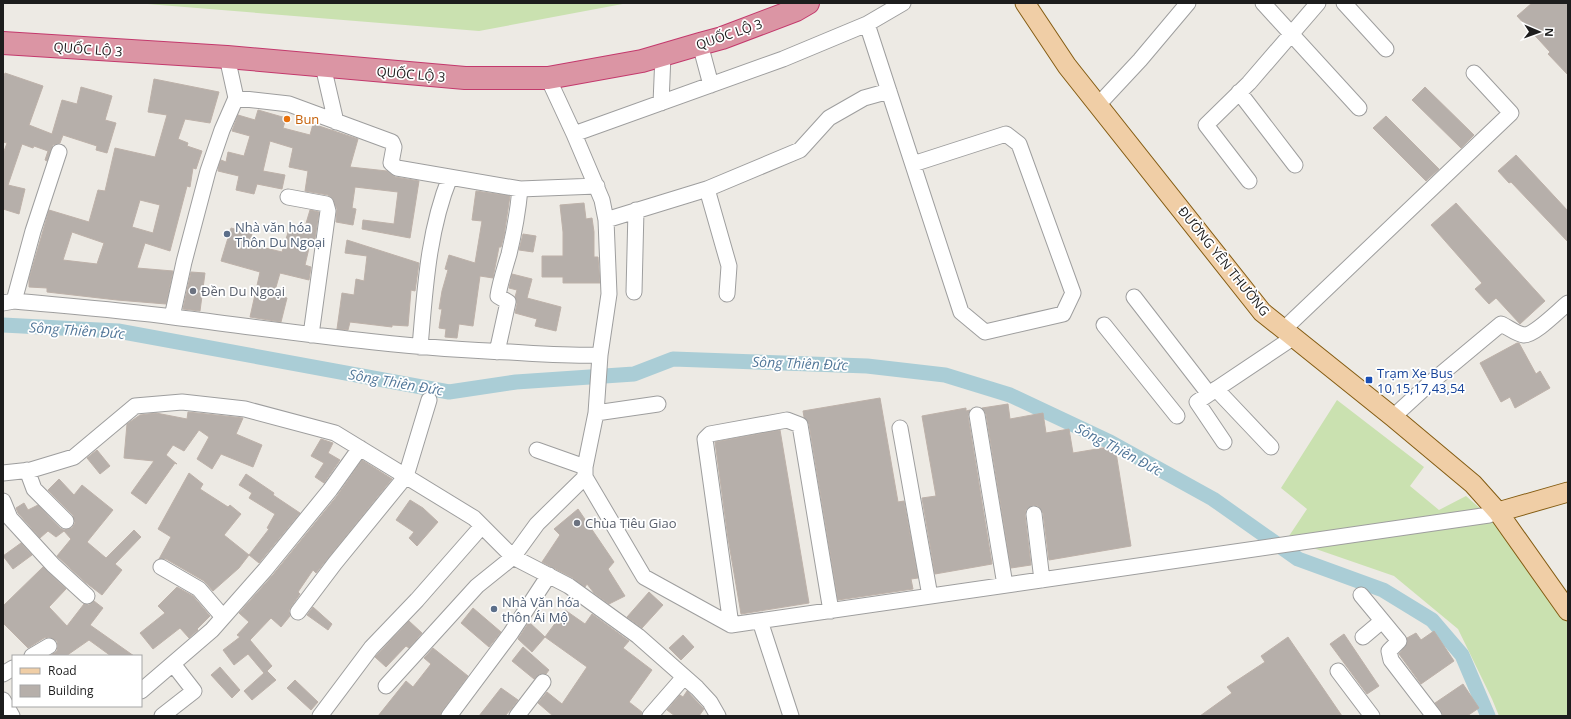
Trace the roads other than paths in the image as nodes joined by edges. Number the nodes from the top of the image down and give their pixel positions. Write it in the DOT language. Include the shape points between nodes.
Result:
graph roads {
  1 [pos="808,3"];
  2 [pos="903,3"];
  3 [pos="1025,3"];
  4 [pos="1188,3"];
  5 [pos="1263,3"];
  6 [pos="1318,3"];
  7 [pos="1344,3"];
  8 [pos="867,24"];
  9 [pos="1291,33"];
  10 [pos="3,43"];
  11 [pos="700,44"];
  12 [pos="1386,50"];
  13 [pos="663,55"];
  14 [pos="227,57"];
  15 [pos="322,66"];
  16 [pos="1474,74"];
  17 [pos="548,78"];
  18 [pos="711,85"];
  19 [pos="889,90"];
  20 [pos="1239,92"];
  21 [pos="236,98"];
  22 [pos="661,104"];
  23 [pos="1098,106"];
  24 [pos="1359,108"];
  25 [pos="336,122"];
  26 [pos="574,134"];
  27 [pos="59,152"];
  28 [pos="912,164"];
  29 [pos="1295,165"];
  30 [pos="450,177"];
  31 [pos="1249,181"];
  32 [pos="597,186"];
  33 [pos="520,189"];
  34 [pos="707,189"];
  35 [pos="288,198"];
  36 [pos="636,210"];
  37 [pos="606,220"];
  38 [pos="634,292"];
  39 [pos="727,294"];
  40 [pos="1134,297"];
  41 [pos="8,302"];
  42 [pos="1568,303"];
  43 [pos="172,317"];
  44 [pos="1104,325"];
  45 [pos="1289,333"];
  46 [pos="311,335"];
  47 [pos="420,347"];
  48 [pos="497,352"];
  49 [pos="600,355"];
  50 [pos="1207,395"];
  51 [pos="429,400"];
  52 [pos="658,404"];
  53 [pos="596,410"];
  54 [pos="977,415"];
  55 [pos="1393,417"];
  56 [pos="900,428"];
  57 [pos="1224,442"];
  58 [pos="1271,447"];
  59 [pos="360,448"];
  60 [pos="537,450"];
  61 [pos="27,470"];
  62 [pos="585,472"];
  63 [pos="3,473"];
  64 [pos="406,476"];
  65 [pos="1568,492"];
  66 [pos="3,501"];
  67 [pos="1498,512"];
  68 [pos="1034,514"];
  69 [pos="66,521"];
  70 [pos="482,526"];
  71 [pos="513,557"];
  72 [pos="161,567"];
  73 [pos="549,576"];
  74 [pos="1042,580"];
  75 [pos="1005,586"];
  76 [pos="1361,595"];
  77 [pos="87,596"];
  78 [pos="930,596"];
  79 [pos="1568,610"];
  80 [pos="830,611"];
  81 [pos="298,612"];
  82 [pos="223,618"];
  83 [pos="760,621"];
  84 [pos="1382,621"];
  85 [pos="731,625"];
  86 [pos="1363,637"];
  87 [pos="49,646"];
  88 [pos="34,655"];
  89 [pos="173,664"];
  90 [pos="12,669"];
  91 [pos="1338,671"];
  92 [pos="3,674"];
  93 [pos="684,677"];
  94 [pos="543,682"];
  95 [pos="386,686"];
  96 [pos="142,690"];
  97 [pos="3,700"];
  98 [pos="12,716"];
  99 [pos="162,716"];
  100 [pos="320,716"];
  101 [pos="449,716"];
  102 [pos="516,716"];
  103 [pos="650,716"];
  104 [pos="718,716"];
  105 [pos="791,716"];
  106 [pos="1372,716"];
  107 [pos="1434,716"];
  1 -- 11 [label="highway, QUỐC LỘ 3" via="796,10"];
  2 -- 8 [label="street"];
  3 -- 23 [label="main road, ĐƯỜNG YÊN THƯỜNG" via="1067,66"];
  4 -- 23 [label="street"];
  5 -- 9 [label="street"];
  6 -- 9 [label="street"];
  7 -- 12 [label="street"];
  8 -- 18 [label="street" via="783,59"];
  8 -- 19 [label="street"];
  9 -- 20 [label="street"];
  9 -- 24 [label="street"];
  10 -- 14 [label="highway, QUỐC LỘ 3"];
  11 -- 13 [label="highway, QUỐC LỘ 3"];
  11 -- 18 [label="street"];
  13 -- 17 [label="highway, QUỐC LỘ 3"];
  13 -- 22 [label="street"];
  14 -- 15 [label="highway, QUỐC LỘ 3"];
  14 -- 21 [label="street"];
  15 -- 17 [label="highway, QUỐC LỘ 3" via="465,78"];
  15 -- 25 [label="street"];
  16 -- 45 [label="street" via="1511,113"];
  17 -- 26 [label="street"];
  18 -- 22 [label="street"];
  19 -- 28 [label="street"];
  19 -- 34 [label="street" via="864,98 829,118 800,150"];
  20 -- 29 [label="street"];
  20 -- 31 [label="street" via="1206,125"];
  21 -- 25 [label="street" via="289,104"];
  21 -- 43 [label="street" via="208,171"];
  22 -- 26 [label="street"];
  23 -- 45 [label="main road, ĐƯỜNG YÊN THƯỜNG" via="1262,312"];
  25 -- 30 [label="street" via="392,142 394,147 391,163 397,168"];
  26 -- 32 [label="street"];
  27 -- 41 [label="street"];
  28 -- 28 [label="street" via="961,312 985,332 1063,314 1073,293 1019,144 1006,134"];
  30 -- 33 [label="street"];
  30 -- 47 [label="street" via="433,232"];
  32 -- 33 [label="street"];
  32 -- 37 [label="street"];
  33 -- 48 [label="street" via="509,254 498,296 508,302"];
  34 -- 36 [label="street"];
  34 -- 39 [label="street" via="729,266"];
  35 -- 46 [label="street" via="326,204 328,211"];
  36 -- 37 [label="street"];
  36 -- 38 [label="street"];
  37 -- 49 [label="street" via="609,294"];
  40 -- 50 [label="street"];
  41 -- 43 [label="street"];
  42 -- 55 [label="street" via="1526,335 1501,324"];
  43 -- 46 [label="street"];
  44 -- 50 [label="street" via="1173,418"];
  45 -- 50 [label="street"];
  45 -- 55 [label="main road, ĐƯỜNG YÊN THƯỜNG"];
  46 -- 47 [label="street"];
  47 -- 48 [label="street"];
  48 -- 49 [label="street"];
  49 -- 53 [label="street"];
  50 -- 57 [label="street"];
  50 -- 58 [label="street"];
  51 -- 64 [label="street"];
  52 -- 53 [label="street"];
  53 -- 62 [label="street"];
  54 -- 75 [label="street"];
  55 -- 67 [label="main road, ĐƯỜNG YÊN THƯỜNG" via="1473,484"];
  56 -- 78 [label="street"];
  59 -- 61 [label="street" via="335,433 246,409 182,402 135,406 74,457"];
  59 -- 64 [label="street"];
  59 -- 82 [label="street" via="330,490"];
  60 -- 62 [label="street"];
  61 -- 63 [label="street"];
  61 -- 69 [label="street" via="34,489"];
  62 -- 71 [label="street" via="537,524"];
  62 -- 85 [label="street" via="644,577"];
  64 -- 70 [label="street" via="474,518"];
  64 -- 81 [label="street"];
  65 -- 67 [label="main road"];
  66 -- 77 [label="street" via="10,518 53,565"];
  67 -- 74 [label="street"];
  67 -- 79 [label="main road, ĐƯỜNG YÊN THƯỜNG"];
  68 -- 74 [label="street"];
  70 -- 71 [label="street"];
  70 -- 100 [label="street" via="371,648"];
  71 -- 73 [label="street"];
  71 -- 95 [label="street" via="477,586"];
  72 -- 82 [label="street" via="199,588"];
  73 -- 93 [label="street" via="569,586 638,636"];
  73 -- 101 [label="street" via="511,633"];
  74 -- 75 [label="street"];
  75 -- 78 [label="street"];
  76 -- 84 [label="street"];
  78 -- 80 [label="street"];
  80 -- 83 [label="street"];
  80 -- 85 [label="street" via="800,425 788,420 710,434 705,439"];
  82 -- 89 [label="street"];
  83 -- 85 [label="street"];
  83 -- 105 [label="street"];
  84 -- 86 [label="street"];
  84 -- 107 [label="street" via="1399,641 1389,651 1391,660"];
  87 -- 88 [label="street"];
  89 -- 96 [label="street"];
  89 -- 99 [label="street" via="194,691"];
  90 -- 92 [label="street"];
  91 -- 106 [label="street"];
  93 -- 103 [label="street"];
  93 -- 104 [label="street" via="710,702"];
  94 -- 102 [label="street"];
  97 -- 98 [label="street"];
}
